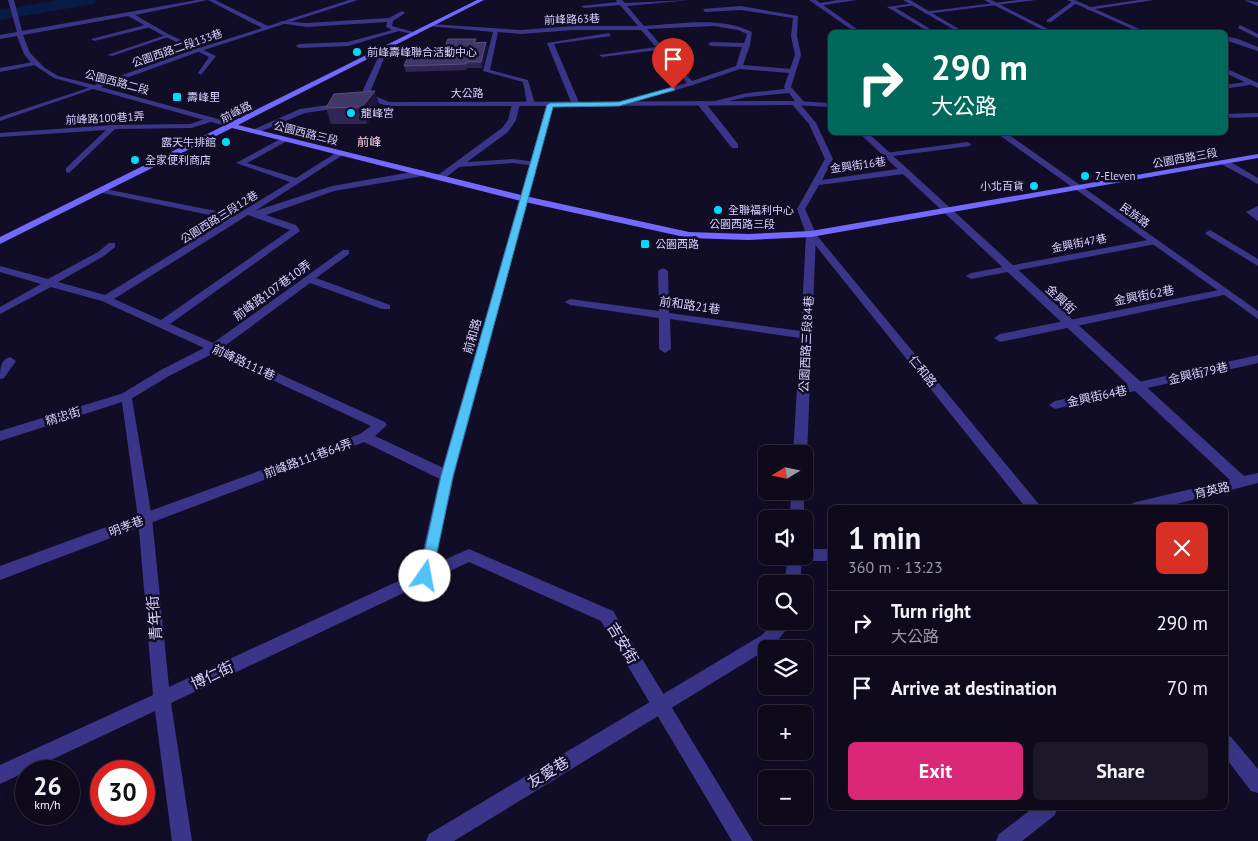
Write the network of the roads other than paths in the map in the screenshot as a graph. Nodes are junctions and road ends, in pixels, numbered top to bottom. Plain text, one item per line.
1 (186, 0) edge
2 (206, 0) edge
3 (211, 0) edge
4 (337, 0) edge
5 (356, 0) edge
6 (481, 0) edge
7 (687, 0) edge
8 (853, 0) edge
9 (906, 0) edge
10 (987, 0) edge
11 (1033, 0) edge
12 (1146, 0) edge
13 (1248, 0) edge
14 (11, 1) edge
15 (1073, 1) edge
16 (815, 2) edge
17 (345, 3) junction
18 (621, 3) edge
19 (701, 3) dead end
20 (913, 4) junction
21 (996, 4) junction
22 (1258, 4) edge
23 (584, 6) dead end
24 (1088, 8) junction
25 (705, 10) junction
26 (926, 12) junction
27 (128, 13) junction
28 (402, 13) dead end
29 (390, 20) junction
30 (1049, 21) dead end
31 (282, 23) junction
32 (714, 24) junction
33 (149, 26) junction
34 (431, 26) junction
35 (1240, 27) dead end
36 (267, 28) junction
37 (18, 30) junction
38 (397, 30) junction
39 (496, 30) junction
40 (642, 30) junction
41 (855, 30) edge
42 (929, 30) edge
43 (958, 30) edge
44 (1047, 30) edge
45 (1139, 30) edge
46 (0, 33) edge
47 (415, 34) junction
48 (168, 36) junction
49 (1258, 36) edge
50 (0, 38) edge
51 (1228, 38) edge
52 (94, 39) dead end
53 (710, 44) dead end
54 (1258, 44) edge
55 (747, 45) junction
56 (1248, 45) junction
57 (299, 46) dead end
58 (659, 48) junction
59 (385, 49) junction
60 (1258, 49) edge
61 (199, 50) junction
62 (602, 55) dead end
63 (110, 56) dead end
64 (33, 64) junction
65 (739, 67) junction
66 (0, 70) edge
67 (794, 71) junction
68 (1228, 71) edge
69 (200, 73) dead end
70 (690, 84) junction
71 (1255, 84) edge
72 (1228, 87) edge
73 (93, 88) junction
74 (790, 91) junction
75 (701, 103) junction
76 (711, 103) junction
77 (798, 103) junction
78 (354, 104) edge
79 (370, 104) edge
80 (388, 104) junction
81 (516, 104) junction
82 (531, 104) junction
83 (619, 104) junction
84 (550, 105) junction
85 (576, 105) junction
86 (828, 105) edge
87 (1258, 115) edge
88 (1228, 116) edge
89 (0, 119) edge
90 (211, 119) junction
91 (233, 126) junction
92 (113, 127) junction
93 (254, 131) junction
94 (0, 135) edge
95 (865, 135) edge
96 (1003, 135) edge
97 (284, 139) junction
98 (967, 144) dead end
99 (735, 146) dead end
100 (342, 153) junction
101 (886, 155) junction
102 (1258, 156) edge
103 (1224, 162) junction
104 (534, 164) junction
105 (458, 165) junction
106 (69, 170) dead end
107 (904, 171) junction
108 (423, 173) junction
109 (441, 178) junction
110 (297, 181) junction
111 (1258, 181) edge
112 (816, 183) junction
113 (1077, 188) junction
114 (103, 190) junction
115 (525, 199) junction
116 (1258, 209) edge
117 (947, 210) junction
118 (253, 214) junction
119 (239, 218) junction
120 (1258, 218) edge
121 (1210, 233) dead end
122 (811, 234) junction
123 (0, 241) edge
124 (1153, 242) junction
125 (112, 245) dead end
126 (346, 252) dead end
127 (1258, 263) edge
128 (0, 268) edge
129 (1010, 269) junction
130 (662, 271) dead end
131 (971, 276) dead end
132 (308, 279) junction
133 (51, 283) junction
134 (1224, 292) junction
135 (106, 299) junction
136 (570, 302) dead end
137 (386, 308) dead end
138 (0, 312) edge
139 (665, 315) junction
140 (1258, 316) edge
141 (1069, 323) junction
142 (162, 324) junction
143 (806, 335) junction
144 (1000, 338) dead end
145 (214, 348) junction
146 (665, 348) dead end
147 (1258, 360) edge
148 (10, 361) dead end
149 (0, 375) edge
150 (1138, 387) junction
151 (126, 396) junction
152 (1055, 405) dead end
153 (0, 436) edge
154 (365, 437) junction
155 (800, 445) edge
156 (447, 476) junction
157 (1258, 478) edge
158 (252, 479) joint
159 (1242, 483) junction
160 (1033, 505) edge
161 (1149, 505) edge
162 (145, 518) junction
163 (813, 555) edge
164 (828, 555) edge
165 (0, 573) edge
166 (425, 576) junction
167 (777, 630) edge
168 (162, 699) junction
169 (660, 704) junction
170 (1228, 747) edge
171 (0, 775) edge
172 (1258, 784) edge
173 (1045, 810) edge
174 (182, 841) edge
175 (436, 841) edge
176 (743, 841) edge
177 (1006, 841) edge

1 - 27 street
2 - 27 street
3 - 36 street
4 - 17 street
5 - 17 street, 公園西路二段133巷
6 - 34 street, 前峰路
7 - 18 street
8 - 16 street
9 - 20 street
10 - 21 street
11 - 21 street
12 - 24 street
13 - 22 street
14 - 37 street
15 - 24 street
15 - 30 street
16 - 41 street
17 - 31 street, 公園西路二段133巷
18 - 23 street
18 - 40 street
19 - 25 street
20 - 26 street
20 - 42 street
21 - 26 street
21 - 44 street
24 - 45 street
25 - 32 street
25 - 67 street
26 - 43 street
27 - 33 street
27 - 37 street
28 - 29 street
29 - 31 street
29 - 38 street
31 - 36 street, 公園西路二段133巷
32 - 40 street, 前峰路63巷
32 - 55 street
33 - 48 street
33 - 52 street
34 - 39 street, 前峰路63巷
34 - 47 street, 前峰路
35 - 49 street
36 - 61 street, 公園西路二段133巷
37 - 46 street
37 - 50 street
37 - 64 street
38 - 47 street
38 - 57 street
39 - 40 street, 前峰路63巷
39 - 82 street
40 - 58 street
40 - 85 street
47 - 59 street, 前峰路
48 - 61 street
48 - 63 street
51 - 56 street
53 - 55 street
54 - 56 street
55 - 65 street
56 - 60 street
58 - 62 street
58 - 70 street
59 - 80 street
59 - 91 street, 前峰路
61 - 69 street
61 - 73 street, 公園西路二段133巷
64 - 66 street
64 - 73 street, 公園西路二段
65 - 67 street
65 - 70 street, 大公路
67 - 74 street
68 - 71 street
70 - 83 street, 大公路
71 - 72 street
73 - 89 street, 公園西路二段133巷
73 - 90 street, 公園西路二段
74 - 76 street
74 - 77 street
75 - 76 street, 大公路
75 - 83 street, 大公路
75 - 99 street
76 - 77 street, 大公路
77 - 86 street, 大公路
77 - 112 street
78 - 93 street
79 - 80 street, 大公路
80 - 81 street, 大公路
81 - 82 street, 大公路
81 - 105 street
82 - 84 street, 大公路
83 - 85 street, 大公路
84 - 85 street, 大公路
84 - 104 street, 前和路
87 - 88 street
90 - 91 street, 公園西路二段
90 - 92 street, 前峰路100巷1弄
91 - 93 street, 公園西路三段
91 - 114 street, 前峰路
92 - 94 street, 前峰路100巷1弄
92 - 106 street
93 - 97 street, 公園西路三段
95 - 101 street, 金興街
96 - 113 street, 民族路
97 - 100 street, 公園西路三段
97 - 110 street
98 - 101 street
100 - 108 street, 公園西路三段
100 - 110 street, 公園西路三段12巷
101 - 107 street, 金興街
102 - 103 street, 公園西路三段
103 - 111 street
103 - 113 street, 公園西路三段
104 - 105 street
104 - 115 street, 前和路
105 - 109 street
107 - 112 street, 金興街16巷
107 - 117 street, 金興街
108 - 109 street, 公園西路三段
108 - 118 street, 公園西路三段12巷
109 - 115 street, 公園西路三段
110 - 118 street, 公園西路三段12巷
112 - 122 street
113 - 117 street, 公園西路三段
113 - 124 street, 民族路
114 - 119 street
114 - 123 street, 前峰路
115 - 122 street, 公園西路三段
115 - 156 street, 前和路
116 - 120 street
117 - 122 street, 公園西路三段
117 - 129 street, 金興街
118 - 119 street, 公園西路三段12巷
118 - 142 street
119 - 135 street, 公園西路三段12巷
121 - 127 street
122 - 143 street, 公園西路三段84巷
122 - 160 street, 仁和路
124 - 129 street, 金興街47巷
124 - 134 street, 民族路
125 - 133 street
126 - 132 street, 前峰路107巷10弄
128 - 133 street, 前峰路111巷
129 - 131 street, 金興街47巷
129 - 141 street, 金興街
130 - 139 street
132 - 137 street
132 - 145 street, 前峰路107巷10弄
133 - 135 street, 前峰路111巷
133 - 138 street
134 - 140 street, 民族路
134 - 141 street, 金興街62巷
135 - 142 street, 前峰路111巷
136 - 139 street, 前和路21巷
139 - 143 street, 前和路21巷
139 - 146 street
141 - 144 street, 金興街62巷
141 - 150 street, 金興街
142 - 145 street, 前峰路111巷
143 - 155 street, 公園西路三段84巷
145 - 151 street, 前峰路107巷10弄
145 - 154 street, 前峰路111巷
147 - 150 street, 金興街79巷
148 - 149 street
150 - 152 street, 金興街64巷
150 - 159 street, 金興街
151 - 153 street, 精忠街
151 - 162 street, 青年街
154 - 156 street
154 - 158 street, 前峰路111巷64弄
156 - 166 street, 前和路
157 - 159 street, 育英路
158 - 162 street, 明孝巷
159 - 161 street, 育英路
162 - 165 street, 明孝巷
162 - 168 street, 青年街
163 - 164 street
166 - 168 street, 博仁街
166 - 169 street, 吉安街
167 - 169 street
168 - 171 street, 博仁街
168 - 174 street, 青年街
169 - 175 street, 友愛巷
169 - 176 street, 吉安街
170 - 172 street
173 - 177 street

